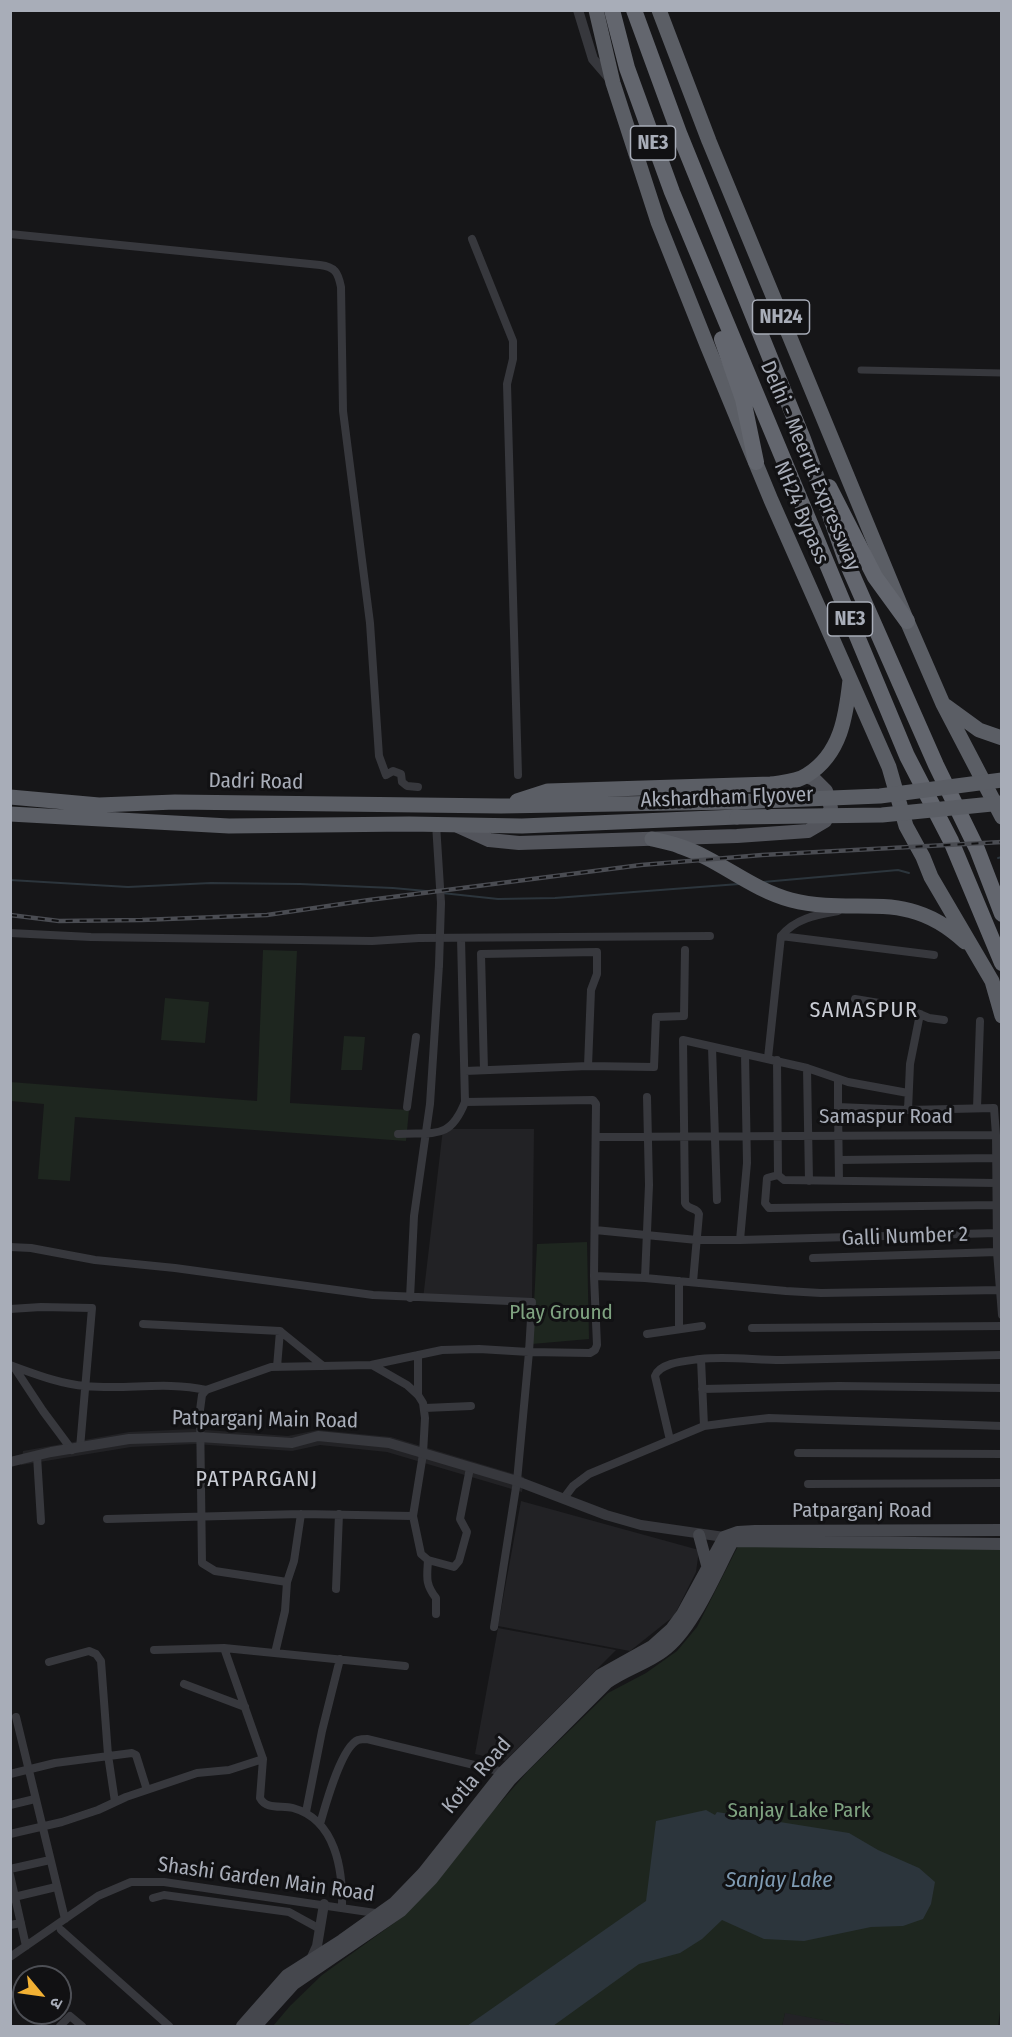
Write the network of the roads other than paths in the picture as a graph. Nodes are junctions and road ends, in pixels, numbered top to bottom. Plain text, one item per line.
1 (578, 10) edge
2 (596, 10) edge
3 (612, 10) edge
4 (634, 10) edge
5 (659, 10) edge
6 (613, 83) junction
7 (10, 234) edge
8 (472, 238) dead end
9 (705, 271) junction
10 (861, 370) dead end
11 (1002, 372) edge
12 (803, 439) junction
13 (756, 462) junction
14 (907, 621) junction
15 (850, 680) junction
16 (943, 704) junction
17 (979, 730) junction
18 (1002, 738) edge
19 (1002, 745) edge
20 (518, 775) dead end
21 (806, 776) junction
22 (1002, 780) edge
23 (418, 787) dead end
24 (10, 797) edge
25 (1002, 803) edge
26 (501, 806) junction
27 (10, 814) edge
28 (1002, 817) edge
29 (436, 824) junction
30 (453, 824) junction
31 (652, 839) junction
32 (874, 905) junction
33 (1002, 914) edge
34 (10, 933) edge
35 (710, 936) dead end
36 (781, 936) junction
37 (461, 938) junction
38 (480, 938) junction
39 (685, 950) dead end
40 (481, 954) junction
41 (934, 955) dead end
42 (979, 958) junction
43 (1002, 963) edge
44 (855, 999) dead end
45 (920, 1014) junction
46 (1002, 1016) edge
47 (944, 1020) dead end
48 (980, 1021) dead end
49 (416, 1038) dead end
50 (712, 1047) junction
51 (745, 1054) junction
52 (773, 1059) junction
53 (588, 1066) junction
54 (807, 1068) junction
55 (484, 1070) junction
56 (465, 1071) junction
57 (838, 1078) junction
58 (908, 1093) junction
59 (647, 1097) dead end
60 (465, 1102) junction
61 (407, 1107) dead end
62 (838, 1107) junction
63 (977, 1108) junction
64 (908, 1110) junction
65 (426, 1133) junction
66 (398, 1134) dead end
67 (996, 1135) junction
68 (648, 1136) junction
69 (716, 1136) junction
70 (778, 1136) junction
71 (809, 1136) junction
72 (839, 1136) junction
73 (596, 1137) junction
74 (685, 1137) junction
75 (746, 1137) junction
76 (996, 1158) junction
77 (839, 1160) junction
78 (778, 1175) junction
79 (809, 1181) junction
80 (839, 1181) junction
81 (996, 1183) junction
82 (717, 1200) dead end
83 (997, 1205) junction
84 (595, 1230) junction
85 (997, 1233) junction
86 (647, 1235) junction
87 (697, 1240) junction
88 (740, 1240) junction
89 (10, 1247) edge
90 (997, 1252) junction
91 (813, 1258) dead end
92 (594, 1276) junction
93 (645, 1278) junction
94 (679, 1281) junction
95 (693, 1282) junction
96 (1000, 1290) edge
97 (410, 1298) junction
98 (10, 1309) edge
99 (1002, 1316) edge
100 (143, 1324) dead end
101 (702, 1326) dead end
102 (1002, 1326) edge
103 (752, 1328) dead end
104 (679, 1329) junction
105 (280, 1331) junction
106 (647, 1334) dead end
107 (529, 1352) junction
108 (418, 1354) junction
109 (1002, 1355) edge
110 (701, 1359) junction
111 (322, 1365) junction
112 (371, 1365) junction
113 (12, 1366) edge
114 (277, 1367) junction
115 (86, 1386) junction
116 (1002, 1388) edge
117 (702, 1389) junction
118 (206, 1390) junction
119 (418, 1395) junction
120 (471, 1406) dead end
121 (425, 1408) junction
122 (704, 1426) junction
123 (1002, 1426) edge
124 (199, 1437) junction
125 (670, 1440) junction
126 (76, 1449) junction
127 (798, 1453) dead end
128 (423, 1454) junction
129 (1002, 1454) edge
130 (37, 1456) junction
131 (10, 1462) edge
132 (470, 1468) junction
133 (517, 1481) junction
134 (1002, 1483) edge
135 (808, 1484) dead end
136 (564, 1498) junction
137 (301, 1514) junction
138 (339, 1515) junction
139 (201, 1516) junction
140 (413, 1516) junction
141 (107, 1519) dead end
142 (41, 1521) dead end
143 (1002, 1530) edge
144 (699, 1534) junction
145 (729, 1539) junction
146 (1002, 1544) edge
147 (428, 1560) junction
148 (707, 1565) junction
149 (287, 1582) junction
150 (336, 1589) dead end
151 (436, 1614) dead end
152 (494, 1627) dead end
153 (224, 1648) junction
154 (154, 1650) dead end
155 (275, 1653) junction
156 (340, 1659) junction
157 (49, 1662) dead end
158 (405, 1666) dead end
159 (184, 1684) dead end
160 (245, 1707) junction
161 (15, 1717) dead end
162 (108, 1755) junction
163 (263, 1759) junction
164 (28, 1768) junction
165 (503, 1772) junction
166 (10, 1774) edge
167 (147, 1790) junction
168 (35, 1799) junction
169 (115, 1802) junction
170 (10, 1805) edge
171 (306, 1812) junction
172 (320, 1824) junction
173 (42, 1827) junction
174 (10, 1834) edge
175 (50, 1860) junction
176 (10, 1869) edge
177 (10, 1875) edge
178 (56, 1887) junction
179 (13, 1898) edge
180 (153, 1898) dead end
181 (324, 1904) junction
182 (342, 1908) junction
183 (379, 1914) junction
184 (394, 1916) junction
185 (65, 1919) junction
186 (21, 1923) junction
187 (10, 1925) edge
188 (320, 1929) junction
189 (62, 1930) dead end
190 (27, 1946) junction
191 (10, 1957) edge
192 (311, 1959) junction
193 (60, 2026) edge
194 (82, 2026) edge
195 (169, 2026) edge
196 (242, 2026) edge
197 (256, 2026) edge

1 - 6 street
2 - 6 highway, NH24 Bypass
3 - 9 highway, Delhi - Meerut Expressway / NE3
4 - 12 highway, Delhi - Meerut Expressway / NE3
5 - 14 highway, NH24
6 - 13 highway, NH24 Bypass
7 - 23 street
8 - 20 street
9 - 13 highway
9 - 43 highway, Delhi - Meerut Expressway / NE3
10 - 11 street
12 - 14 highway
12 - 33 highway, Delhi - Meerut Expressway / NE3
13 - 15 highway, NH24 Bypass
14 - 16 highway, NH24
15 - 21 highway
15 - 42 highway, NH24 Bypass
16 - 17 highway
16 - 28 highway, NH24
17 - 18 highway
17 - 19 highway
21 - 26 highway
21 - 31 main road
22 - 26 highway, Akshardham Flyover, bridge
24 - 26 highway, Dadri Road
25 - 30 highway, Akshardham Flyover, bridge
27 - 29 highway, Dadri Road
29 - 30 highway, Dadri Road
29 - 65 street, bridge
30 - 31 main road
31 - 32 highway
32 - 36 street
32 - 42 highway
34 - 37 street
35 - 38 street
36 - 41 street
36 - 52 street
37 - 38 street
37 - 56 street
38 - 40 street
39 - 53 street
40 - 53 street
40 - 55 street
42 - 46 highway, NH24 Bypass
44 - 45 street
45 - 47 street
45 - 58 street
48 - 63 street
49 - 61 street
50 - 51 street
50 - 69 street
50 - 74 street
51 - 52 street
51 - 75 street
52 - 54 street
52 - 70 street
53 - 55 street
54 - 57 street
54 - 71 street
55 - 56 street
56 - 60 street
57 - 58 street
57 - 62 street
58 - 64 street
59 - 68 street
60 - 65 street
60 - 73 street
62 - 64 street
62 - 72 street
63 - 64 street
63 - 67 street
65 - 66 street
65 - 97 street
67 - 72 street, Samaspur Road
67 - 76 street
68 - 73 street, Samaspur Road
68 - 74 street, Samaspur Road
68 - 86 street
69 - 74 street, Samaspur Road
69 - 75 street, Samaspur Road
69 - 82 street
70 - 71 street, Samaspur Road
70 - 75 street, Samaspur Road
70 - 78 street
71 - 72 street, Samaspur Road
71 - 79 street
72 - 77 street
73 - 84 street
74 - 87 street
75 - 88 street
76 - 77 street
76 - 81 street
77 - 80 street
78 - 79 street
78 - 83 street
79 - 80 street
80 - 81 street
81 - 83 street
83 - 85 street
84 - 86 street
84 - 92 street
85 - 88 street
85 - 90 street
86 - 87 street
86 - 93 street
87 - 88 street
87 - 95 street
89 - 97 street
90 - 91 street, Galli Number 2
90 - 96 street
92 - 93 street
92 - 107 street
93 - 94 street
94 - 95 street
94 - 104 street
95 - 96 street
96 - 99 street
97 - 107 street
98 - 115 street
100 - 105 street
101 - 104 street
102 - 103 street
104 - 106 street
105 - 111 street
105 - 114 street
107 - 108 street
107 - 133 street
108 - 112 street
108 - 119 street
109 - 110 street
110 - 117 street
110 - 125 street
111 - 112 street
111 - 114 street
112 - 119 street
113 - 115 street
113 - 126 street
114 - 118 street
115 - 118 street
115 - 126 street
116 - 117 street
117 - 122 street
118 - 124 street
119 - 121 street
120 - 121 street
121 - 128 street
122 - 123 street
122 - 125 street
124 - 126 street, Patparganj Main Road
124 - 128 street, Patparganj Main Road
124 - 139 street
125 - 136 street
126 - 130 street, Patparganj Main Road
127 - 129 street
128 - 132 street, Patparganj Main Road
128 - 140 street
130 - 131 street, Patparganj Main Road
130 - 142 street
132 - 133 street, Patparganj Main Road
132 - 147 street
133 - 136 street, Patparganj Main Road
133 - 152 street
134 - 135 street
136 - 144 street, Patparganj Main Road
137 - 138 street
137 - 139 street
137 - 149 street
138 - 140 street
138 - 150 street
139 - 141 street
139 - 149 street
140 - 147 street
143 - 145 main road, Patparganj Road
144 - 145 street, Patparganj Main Road
144 - 148 main road
145 - 146 main road, Patparganj Road
145 - 148 main road, Kotla Road
145 - 184 main road, Kotla Road
147 - 151 street
148 - 165 main road, Kotla Road
149 - 155 street
153 - 154 street
153 - 155 street
153 - 160 street
155 - 156 street
156 - 158 street
156 - 171 street
157 - 162 street
159 - 160 street
160 - 163 street
161 - 164 street
162 - 164 street
162 - 167 street
162 - 169 street
163 - 167 street
163 - 171 street
164 - 166 street
164 - 168 street
165 - 172 street
165 - 183 main road, Kotla Road
167 - 169 street
168 - 170 street
168 - 173 street
169 - 173 street
171 - 172 street
172 - 182 street
173 - 174 street
173 - 175 street
175 - 176 street
175 - 178 street
177 - 179 street
178 - 179 street
178 - 185 street
179 - 186 street
180 - 188 street
181 - 182 street, Shashi Garden Main Road
181 - 185 street, Shashi Garden Main Road
181 - 188 street
182 - 183 street, Shashi Garden Main Road
183 - 184 street, Shashi Garden Main Road
183 - 192 main road, Kotla Road
184 - 197 main road, Kotla Road
185 - 190 street, Shashi Garden Main Road
186 - 187 street
186 - 190 street
188 - 192 street
189 - 195 street
190 - 191 street, Shashi Garden Main Road
192 - 196 main road, Kotla Road
193 - 194 street

